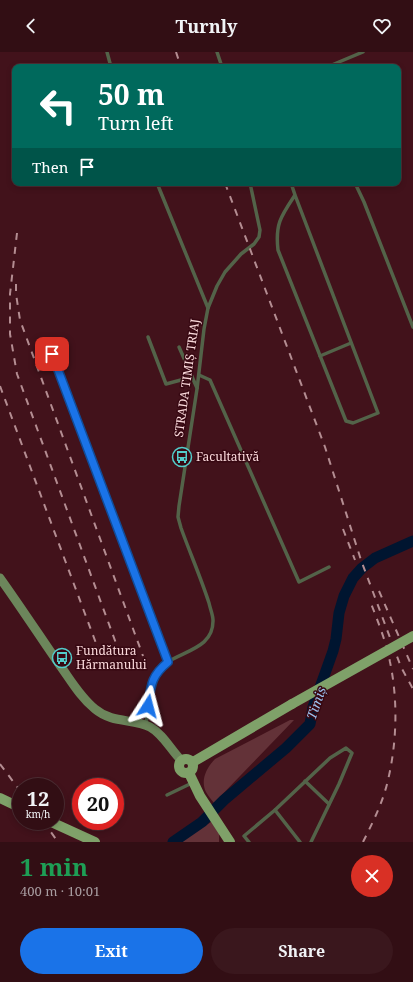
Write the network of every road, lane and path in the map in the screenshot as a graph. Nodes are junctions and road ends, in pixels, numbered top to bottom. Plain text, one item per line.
1 (107, 52) edge
2 (217, 52) edge
3 (363, 52) edge
4 (110, 64) edge
5 (221, 64) edge
6 (334, 64) edge
7 (158, 186) edge
8 (251, 186) edge
9 (292, 186) edge
10 (356, 186) edge
11 (294, 195) junction
12 (208, 308) junction
13 (413, 327) edge
14 (148, 337) dead end
15 (46, 339) dead end
16 (351, 343) junction
17 (179, 347) dead end
18 (320, 356) junction
19 (199, 375) junction
20 (192, 377) junction
21 (197, 389) junction
22 (328, 567) dead end
23 (0, 578) edge
24 (413, 636) edge
25 (168, 662) junction
26 (146, 725) junction
27 (181, 760) junction
28 (193, 762) junction
29 (188, 773) junction
30 (306, 781) junction
31 (193, 783) junction
32 (167, 795) dead end
33 (0, 798) edge
34 (12, 804) edge
35 (329, 804) junction
36 (275, 810) junction
37 (64, 828) edge
38 (224, 831) junction
39 (95, 842) edge
40 (225, 842) edge
41 (230, 842) edge
42 (249, 842) edge
43 (300, 842) edge
44 (311, 842) edge

1 - 4 lane
2 - 5 lane
3 - 6 lane
7 - 12 lane, STRADA TIMIȘ TRIAJ
8 - 12 lane, STRADA TIMIȘ TRIAJ
9 - 11 lane
10 - 13 lane
11 - 16 lane
11 - 18 lane
12 - 19 lane, STRADA TIMIȘ TRIAJ
14 - 20 lane
15 - 25 lane
16 - 18 lane
16 - 18 lane
17 - 20 lane
19 - 21 lane, STRADA TIMIȘ TRIAJ
19 - 22 lane
20 - 21 lane
21 - 25 lane, STRADA TIMIȘ TRIAJ
23 - 26 main road
24 - 28 main road, bridge
25 - 26 lane, STRADA TIMIȘ TRIAJ
26 - 27 main road
27 - 28 main road
27 - 29 main road
28 - 29 main road
29 - 31 main road
30 - 35 lane
30 - 35 lane
30 - 36 lane
31 - 32 lane
31 - 38 main road
33 - 34 main road
35 - 44 lane
36 - 42 lane
36 - 43 lane
37 - 39 main road
38 - 40 main road
38 - 41 main road

